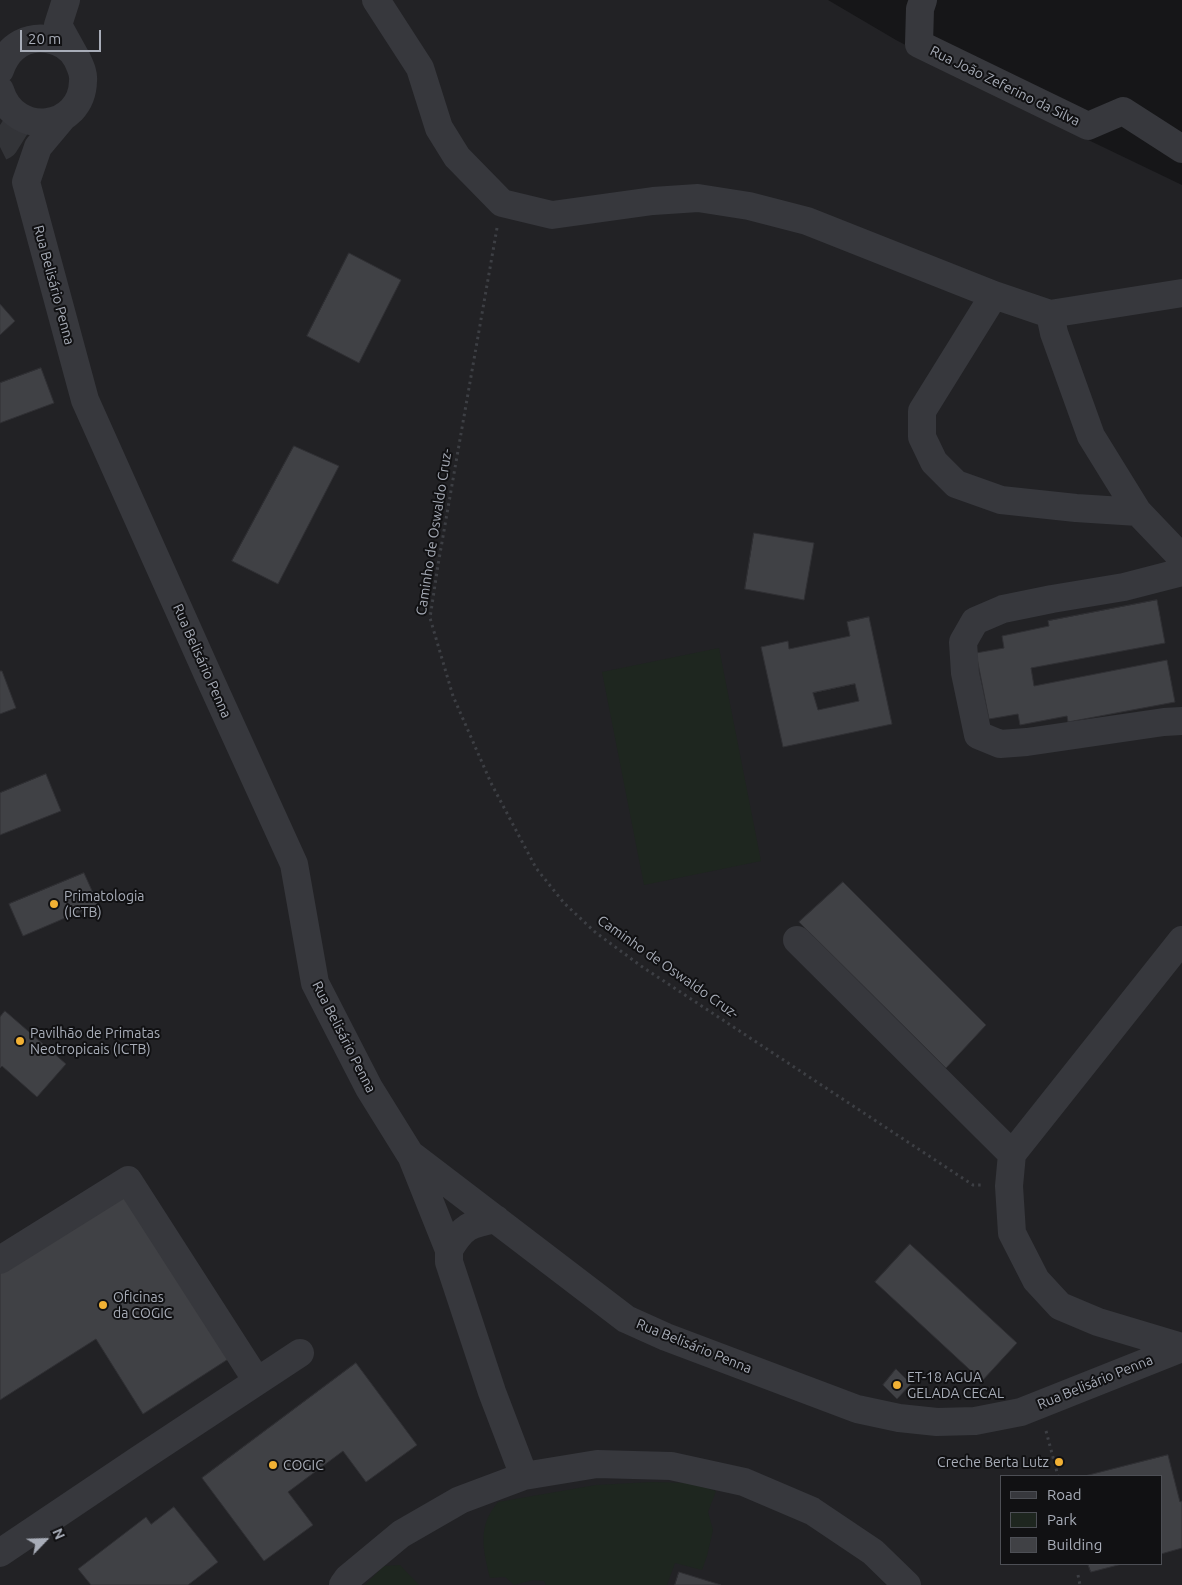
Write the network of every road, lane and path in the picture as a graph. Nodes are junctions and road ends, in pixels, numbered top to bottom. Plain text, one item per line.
1 (57, 0) edge
2 (66, 0) edge
3 (376, 0) edge
4 (923, 0) edge
5 (42, 38) junction
6 (74, 54) junction
7 (2, 61) edge
8 (0, 90) edge
9 (64, 116) junction
10 (1182, 148) edge
11 (502, 203) junction
12 (1182, 293) edge
13 (994, 295) junction
14 (1050, 314) junction
15 (1138, 512) junction
16 (1182, 558) edge
17 (1182, 572) edge
18 (1182, 721) edge
19 (797, 940) dead end
20 (1182, 940) edge
21 (410, 1154) junction
22 (1012, 1154) junction
23 (1009, 1186) junction
24 (496, 1219) junction
25 (449, 1250) junction
26 (0, 1260) edge
27 (1182, 1347) edge
28 (300, 1353) dead end
29 (257, 1381) junction
30 (1046, 1428) dead end
31 (1058, 1475) edge
32 (524, 1476) junction
33 (0, 1553) edge
34 (1078, 1574) dead end
35 (342, 1585) edge
36 (907, 1585) edge
37 (1080, 1585) edge

1 - 5 street
2 - 6 street, Rua Belisário Penna
3 - 11 street
4 - 10 street, Rua João Zeferino da Silva
5 - 6 street
5 - 7 street
6 - 9 street, Rua Belisário Penna
8 - 9 street
9 - 21 street, Rua Belisário Penna
11 - 13 street
11 - 23 path, Caminho de Oswaldo Cruz-
12 - 14 street
13 - 14 street
13 - 15 street
14 - 15 street
15 - 16 street
17 - 18 street
19 - 22 street
20 - 22 street
21 - 24 street, Rua Belisário Penna
21 - 25 street
22 - 23 street
23 - 27 street
24 - 25 street
24 - 27 street, Rua Belisário Penna
25 - 32 street
26 - 29 street
28 - 29 street
29 - 33 street
30 - 31 path
32 - 35 street
32 - 36 street
34 - 37 path

